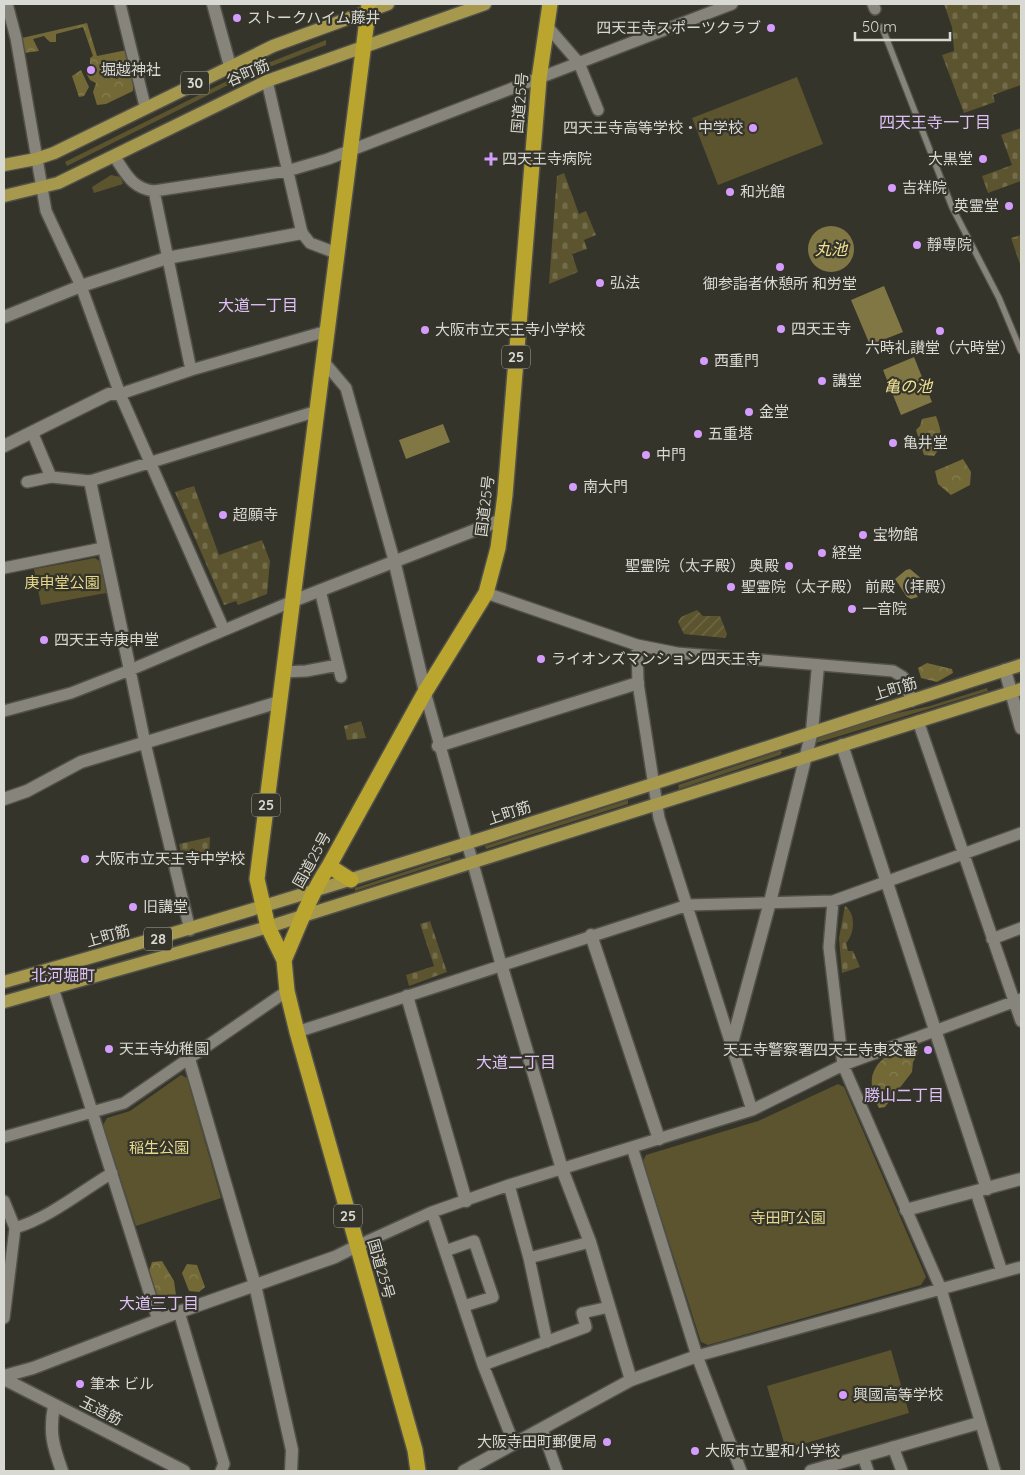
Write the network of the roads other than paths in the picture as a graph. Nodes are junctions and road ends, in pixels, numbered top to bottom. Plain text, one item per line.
1 (7, 4) edge
2 (120, 4) edge
3 (213, 4) edge
4 (388, 4) edge
5 (485, 4) edge
6 (550, 4) edge
7 (732, 4) edge
8 (369, 7) edge
9 (547, 26) junction
10 (882, 27) dead end
11 (362, 47) junction
12 (579, 63) junction
13 (230, 66) junction
14 (539, 80) junction
15 (267, 81) junction
16 (145, 106) junction
17 (598, 110) dead end
18 (350, 150) junction
19 (114, 156) junction
20 (36, 159) junction
21 (4, 165) edge
22 (288, 171) junction
23 (41, 188) junction
24 (154, 191) junction
25 (4, 196) edge
26 (302, 233) junction
27 (336, 253) junction
28 (167, 258) junction
29 (81, 286) junction
30 (4, 317) edge
31 (327, 331) junction
32 (1021, 351) edge
33 (324, 362) junction
34 (191, 370) junction
35 (120, 394) junction
36 (317, 411) junction
37 (32, 432) junction
38 (4, 446) edge
39 (150, 462) junction
40 (51, 477) junction
41 (90, 481) junction
42 (27, 482) dead end
43 (501, 520) junction
44 (103, 548) junction
45 (394, 560) junction
46 (4, 568) edge
47 (320, 590) junction
48 (486, 593) junction
49 (293, 601) junction
50 (224, 630) junction
51 (637, 645) junction
52 (338, 665) junction
53 (1021, 665) edge
54 (818, 666) junction
55 (130, 670) junction
56 (1005, 670) junction
57 (283, 672) junction
58 (341, 677) dead end
59 (638, 684) junction
60 (1016, 690) edge
61 (425, 692) junction
62 (912, 701) junction
63 (279, 702) junction
64 (4, 711) edge
65 (918, 721) junction
66 (1021, 728) edge
67 (812, 731) junction
68 (145, 743) junction
69 (842, 745) junction
70 (438, 746) junction
71 (805, 757) junction
72 (653, 784) junction
73 (4, 799) edge
74 (656, 804) junction
75 (1021, 833) edge
76 (466, 844) junction
77 (963, 854) junction
78 (471, 862) junction
79 (329, 866) junction
80 (351, 880) junction
81 (888, 880) junction
82 (312, 893) junction
83 (833, 901) junction
84 (770, 902) junction
85 (688, 905) junction
86 (264, 907) junction
87 (305, 916) junction
88 (268, 927) junction
89 (190, 930) junction
90 (1020, 932) edge
91 (590, 935) junction
92 (992, 939) junction
93 (284, 960) junction
94 (501, 964) junction
95 (4, 982) edge
96 (54, 988) junction
97 (288, 991) junction
98 (406, 996) junction
99 (1018, 1001) edge
100 (4, 1002) edge
101 (1021, 1022) edge
102 (935, 1031) junction
103 (297, 1032) junction
104 (732, 1044) junction
105 (189, 1059) junction
106 (843, 1065) junction
107 (752, 1110) junction
108 (92, 1112) junction
109 (4, 1137) edge
110 (659, 1139) junction
111 (632, 1147) junction
112 (562, 1169) junction
113 (112, 1174) junction
114 (1021, 1179) edge
115 (509, 1185) junction
116 (982, 1190) junction
117 (4, 1201) edge
118 (466, 1201) junction
119 (906, 1210) junction
120 (432, 1212) junction
121 (15, 1228) junction
122 (590, 1242) junction
123 (356, 1246) junction
124 (445, 1251) junction
125 (529, 1258) junction
126 (1021, 1267) edge
127 (1002, 1272) junction
128 (255, 1285) junction
129 (941, 1289) junction
130 (464, 1306) junction
131 (609, 1307) junction
132 (179, 1312) junction
133 (4, 1318) edge
134 (158, 1320) junction
135 (547, 1342) junction
136 (697, 1356) junction
137 (483, 1365) junction
138 (4, 1378) edge
139 (631, 1380) junction
140 (54, 1406) junction
141 (979, 1422) junction
142 (542, 1430) junction
143 (514, 1444) junction
144 (893, 1447) junction
145 (863, 1456) junction
146 (62, 1471) edge
147 (184, 1471) edge
148 (221, 1471) edge
149 (291, 1471) edge
150 (418, 1471) edge
151 (464, 1471) edge
152 (557, 1471) edge
153 (741, 1471) edge
154 (811, 1471) edge
155 (868, 1471) edge
156 (902, 1471) edge
157 (994, 1471) edge

1 - 20 street
2 - 16 street
3 - 13 street
4 - 8 main road, 谷町筋 / 30
5 - 11 main road, 谷町筋 / 30
6 - 9 highway, 国道25号 / 25
7 - 12 street
8 - 11 highway, 国道25号 / 25
8 - 13 main road, 谷町筋 / 30
9 - 12 street
9 - 14 highway, 国道25号 / 25
10 - 32 lane
11 - 15 main road, 谷町筋 / 30
11 - 18 highway, 国道25号 / 25
12 - 14 street
12 - 17 street
13 - 16 main road, 谷町筋 / 30
14 - 18 street
14 - 43 highway, 国道25号 / 25
15 - 19 main road, 谷町筋 / 30
15 - 22 street
16 - 20 main road, 谷町筋 / 30
18 - 22 street
18 - 27 highway, 国道25号 / 25
19 - 23 main road, 谷町筋 / 30
19 - 24 street
20 - 21 main road, 谷町筋 / 30
20 - 23 street
22 - 24 street
22 - 26 street
23 - 25 main road, 谷町筋 / 30
23 - 29 street
24 - 28 street
26 - 27 street
26 - 28 street
27 - 31 highway, 国道25号 / 25
28 - 29 street
28 - 34 street
29 - 30 street
29 - 35 street
31 - 33 highway, 国道25号 / 25
31 - 34 street
33 - 36 highway, 国道25号 / 25
33 - 45 street
34 - 35 street
35 - 37 street
35 - 39 street
36 - 39 street
36 - 49 highway, 国道25号 / 25
37 - 38 street
37 - 40 street
39 - 41 street
39 - 50 street
40 - 41 street
40 - 42 street
41 - 44 street
43 - 45 street
43 - 48 highway, 国道25号 / 25
44 - 46 street
44 - 55 street
45 - 47 street
45 - 61 street
47 - 49 street
47 - 52 street
48 - 51 street
48 - 61 highway, 国道25号 / 25
49 - 50 street
49 - 57 highway, 国道25号 / 25
50 - 55 street
51 - 54 street
51 - 59 street
52 - 57 street
52 - 58 street
53 - 56 main road, 上町筋
54 - 62 street
54 - 67 street
55 - 64 street
55 - 68 street
56 - 60 street
56 - 62 main road, 上町筋
57 - 63 highway, 国道25号 / 25
59 - 70 street
59 - 72 street
60 - 65 main road
60 - 66 street
61 - 70 street
61 - 79 highway, 国道25号 / 25
62 - 67 main road, 上町筋
63 - 68 street
63 - 86 highway, 国道25号 / 25
65 - 69 main road
65 - 77 street
67 - 71 street
67 - 72 main road, 上町筋
68 - 73 street
68 - 89 street
69 - 71 main road
69 - 81 street
70 - 76 street
71 - 74 main road
71 - 84 street
72 - 74 street
72 - 76 main road, 上町筋
74 - 78 main road
74 - 85 street
75 - 77 street
76 - 78 street
76 - 80 main road, 上町筋
77 - 81 street
77 - 92 street
78 - 87 main road
78 - 94 street
79 - 80 highway
79 - 82 highway, 国道25号 / 25
80 - 82 main road, 上町筋
81 - 83 street
81 - 102 street
82 - 86 main road, 上町筋 / 28
82 - 87 highway, 国道25号 / 25
83 - 84 street
83 - 106 street
84 - 85 street
84 - 104 street
85 - 91 street
85 - 104 street
86 - 88 highway, 国道25号 / 25
86 - 89 main road, 上町筋 / 28
87 - 88 main road, 28
87 - 93 highway, 国道25号 / 25
88 - 93 highway, 国道25号 / 25
88 - 96 main road, 28
89 - 95 main road, 上町筋 / 28
90 - 92 street
91 - 94 street
91 - 110 street
92 - 99 street
93 - 97 highway, 国道25号 / 25
94 - 98 street
94 - 112 street
96 - 100 main road, 28
96 - 108 street
97 - 103 highway, 国道25号 / 25
97 - 105 street
98 - 103 street
98 - 118 street
99 - 101 street
99 - 102 street
102 - 106 street
102 - 116 street
103 - 123 highway, 国道25号 / 25
104 - 107 street
105 - 108 street
105 - 128 street
106 - 107 street
106 - 119 street
107 - 110 street
108 - 109 street
108 - 113 street
110 - 111 street
111 - 112 street
111 - 136 street
112 - 115 street
112 - 122 street
113 - 121 street
113 - 134 street
114 - 116 street
115 - 118 street
115 - 125 street
116 - 119 street
116 - 127 street
117 - 121 street
118 - 120 street
119 - 129 street
120 - 123 street
120 - 124 street
121 - 133 street
122 - 125 street
122 - 131 street
123 - 128 street
123 - 150 highway, 国道25号 / 25
124 - 130 street
124 - 130 street
125 - 135 street
126 - 127 street
127 - 129 street
128 - 132 street
128 - 149 street
129 - 136 street
129 - 141 street
130 - 137 street
131 - 135 street
131 - 139 street
132 - 134 street
132 - 148 street
134 - 138 street
135 - 137 street
136 - 139 street
136 - 153 street
137 - 143 street
138 - 140 street, 玉造筋
139 - 142 street
140 - 146 street
140 - 147 street, 玉造筋
141 - 144 street
141 - 157 street
142 - 143 street
142 - 152 street
143 - 151 street
144 - 145 street
144 - 156 street
145 - 154 street
145 - 155 street

